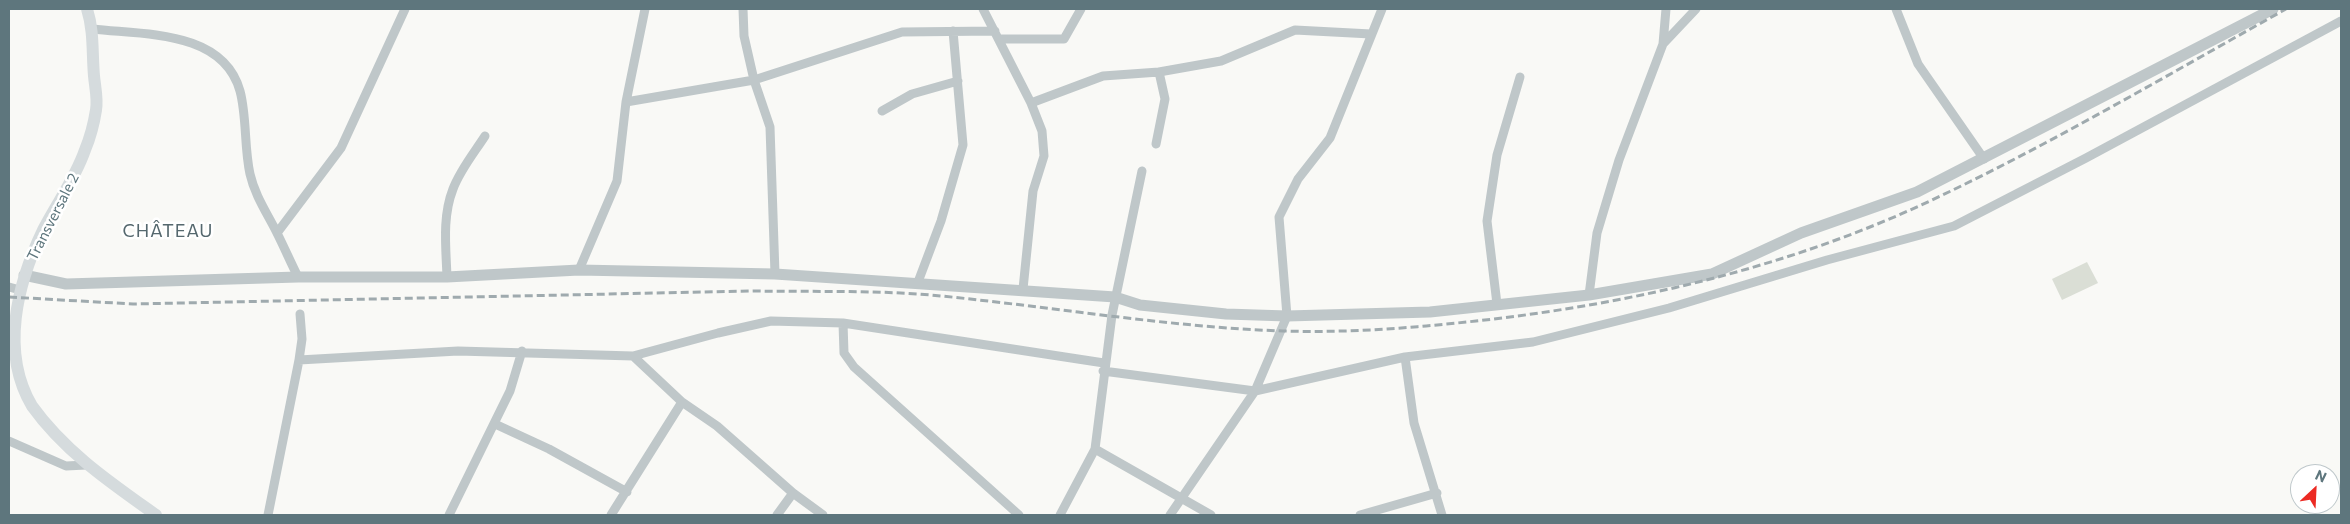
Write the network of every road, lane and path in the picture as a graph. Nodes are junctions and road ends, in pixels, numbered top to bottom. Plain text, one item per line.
1 (87, 9) edge
2 (405, 9) edge
3 (645, 9) edge
4 (744, 9) edge
5 (984, 9) edge
6 (1081, 9) edge
7 (1382, 9) edge
8 (1666, 9) edge
9 (1696, 9) edge
10 (1896, 9) edge
11 (2269, 10) edge
12 (2341, 21) edge
13 (93, 29) junction
14 (953, 31) junction
15 (1371, 34) junction
16 (997, 35) junction
17 (1663, 44) junction
18 (1159, 72) junction
19 (1520, 77) dead end
20 (754, 80) junction
21 (958, 81) junction
22 (626, 102) junction
23 (1031, 103) junction
24 (882, 111) dead end
25 (485, 136) dead end
26 (1156, 144) dead end
27 (1984, 159) junction
28 (1142, 171) dead end
29 (277, 232) junction
30 (579, 270) junction
31 (775, 274) junction
32 (24, 275) junction
33 (447, 277) junction
34 (298, 278) junction
35 (918, 282) junction
36 (14, 289) edge
37 (1023, 290) junction
38 (1589, 295) junction
39 (1115, 297) junction
40 (1498, 304) junction
41 (300, 314) dead end
42 (1287, 316) junction
43 (10, 319) edge
44 (843, 323) junction
45 (522, 351) junction
46 (633, 356) junction
47 (1405, 357) junction
48 (299, 360) junction
49 (1104, 367) junction
50 (1255, 390) junction
51 (682, 402) junction
52 (495, 424) junction
53 (9, 441) edge
54 (1095, 449) junction
55 (86, 465) junction
56 (627, 492) junction
57 (793, 493) junction
58 (1437, 493) junction
59 (1180, 498) junction
60 (156, 515) edge
61 (268, 515) edge
62 (449, 515) edge
63 (611, 515) edge
64 (777, 515) edge
65 (823, 515) edge
66 (1019, 515) edge
67 (1060, 515) edge
68 (1170, 515) edge
69 (1211, 515) edge
70 (1360, 515) edge
71 (1442, 515) edge

1 - 13 main road, Transversale 2
2 - 29 street
3 - 22 street
4 - 20 street
5 - 16 street
6 - 16 street
7 - 15 street
8 - 17 street
9 - 17 street
10 - 27 street
11 - 27 street
12 - 47 street
13 - 29 street
13 - 32 main road, Transversale 2
14 - 16 street
14 - 20 street
14 - 21 street
15 - 18 street
15 - 42 street
16 - 23 street
17 - 38 street
18 - 23 street
18 - 26 street
19 - 40 street
20 - 22 street
20 - 31 street
21 - 24 street
21 - 35 street
22 - 30 street
23 - 37 street
25 - 33 street
27 - 38 street
28 - 39 street
29 - 34 street
30 - 31 street
30 - 33 street
31 - 35 street
32 - 34 street
32 - 36 main road, Transversale 2
33 - 34 street
35 - 37 street
36 - 43 main road, Transversale 2
37 - 39 street
38 - 40 street
39 - 42 street
39 - 49 street
40 - 42 street
41 - 48 street
42 - 50 street
43 - 55 main road, Transversale 2
44 - 46 street
44 - 49 street
44 - 66 street
45 - 46 street
45 - 48 street
45 - 52 street
46 - 51 street
47 - 50 street
47 - 58 street
48 - 61 street
49 - 50 street
49 - 54 street
50 - 59 street
51 - 56 street
51 - 57 street
52 - 56 street
52 - 62 street
53 - 55 street
54 - 59 street
54 - 67 street
55 - 60 main road, Transversale 2
56 - 63 street
57 - 64 street
57 - 65 street
58 - 70 street
58 - 71 street
59 - 68 street
59 - 69 street

